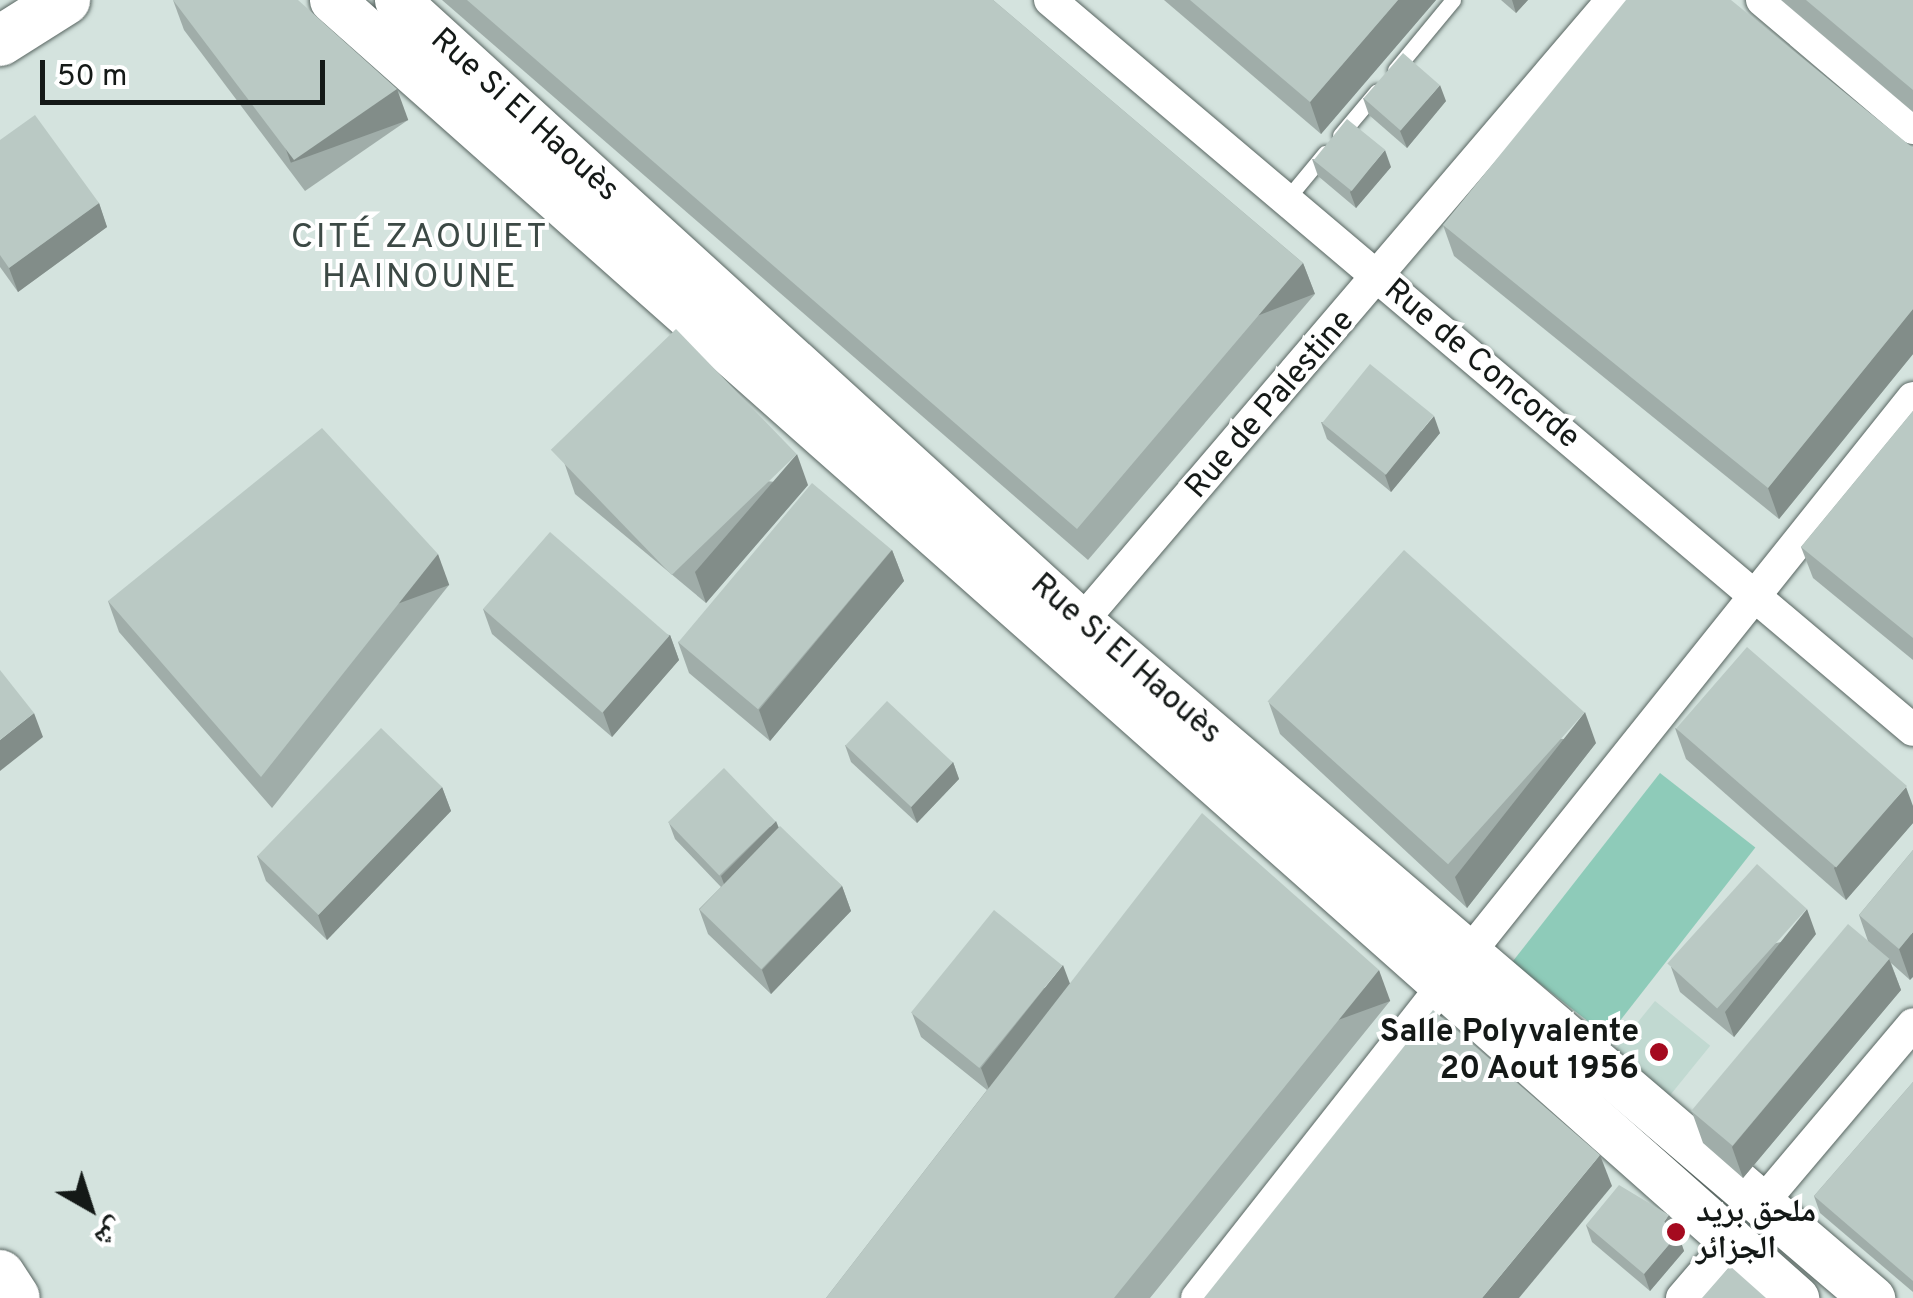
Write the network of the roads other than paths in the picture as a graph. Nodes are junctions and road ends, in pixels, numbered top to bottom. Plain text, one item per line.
1 (65, 0) edge
2 (332, 0) edge
3 (397, 0) edge
4 (1050, 0) edge
5 (1453, 0) edge
6 (1612, 0) edge
7 (1762, 0) edge
8 (0, 41) edge
9 (1913, 128) edge
10 (1286, 200) junction
11 (1380, 280) junction
12 (1913, 398) edge
13 (1761, 599) junction
14 (1068, 636) junction
15 (1913, 730) edge
16 (1453, 974) junction
17 (1913, 1024) edge
18 (1762, 1203) junction
19 (1730, 1242) junction
20 (0, 1275) edge
21 (15, 1298) edge
22 (1197, 1298) edge
23 (1682, 1298) edge
24 (1796, 1298) edge
25 (1872, 1298) edge

1 - 8 main road
2 - 14 street, Rue Si El Haouès
3 - 14 street, Rue Si El Haouès
4 - 10 street, Rue de Concorde
5 - 10 lane
6 - 11 street, Rue de Palestine
7 - 9 street
10 - 11 street, Rue de Concorde
11 - 13 street, Rue de Concorde
11 - 14 street, Rue de Palestine
12 - 13 street
13 - 15 street, Rue de Concorde
13 - 16 street
14 - 16 street, Rue Si El Haouès
16 - 18 street, Rue Si El Haouès
16 - 19 street, Rue Si El Haouès
16 - 22 street
17 - 18 street
18 - 19 street
18 - 25 street, Rue Si El Haouès
19 - 23 street
19 - 24 street, Rue Si El Haouès
20 - 21 main road

